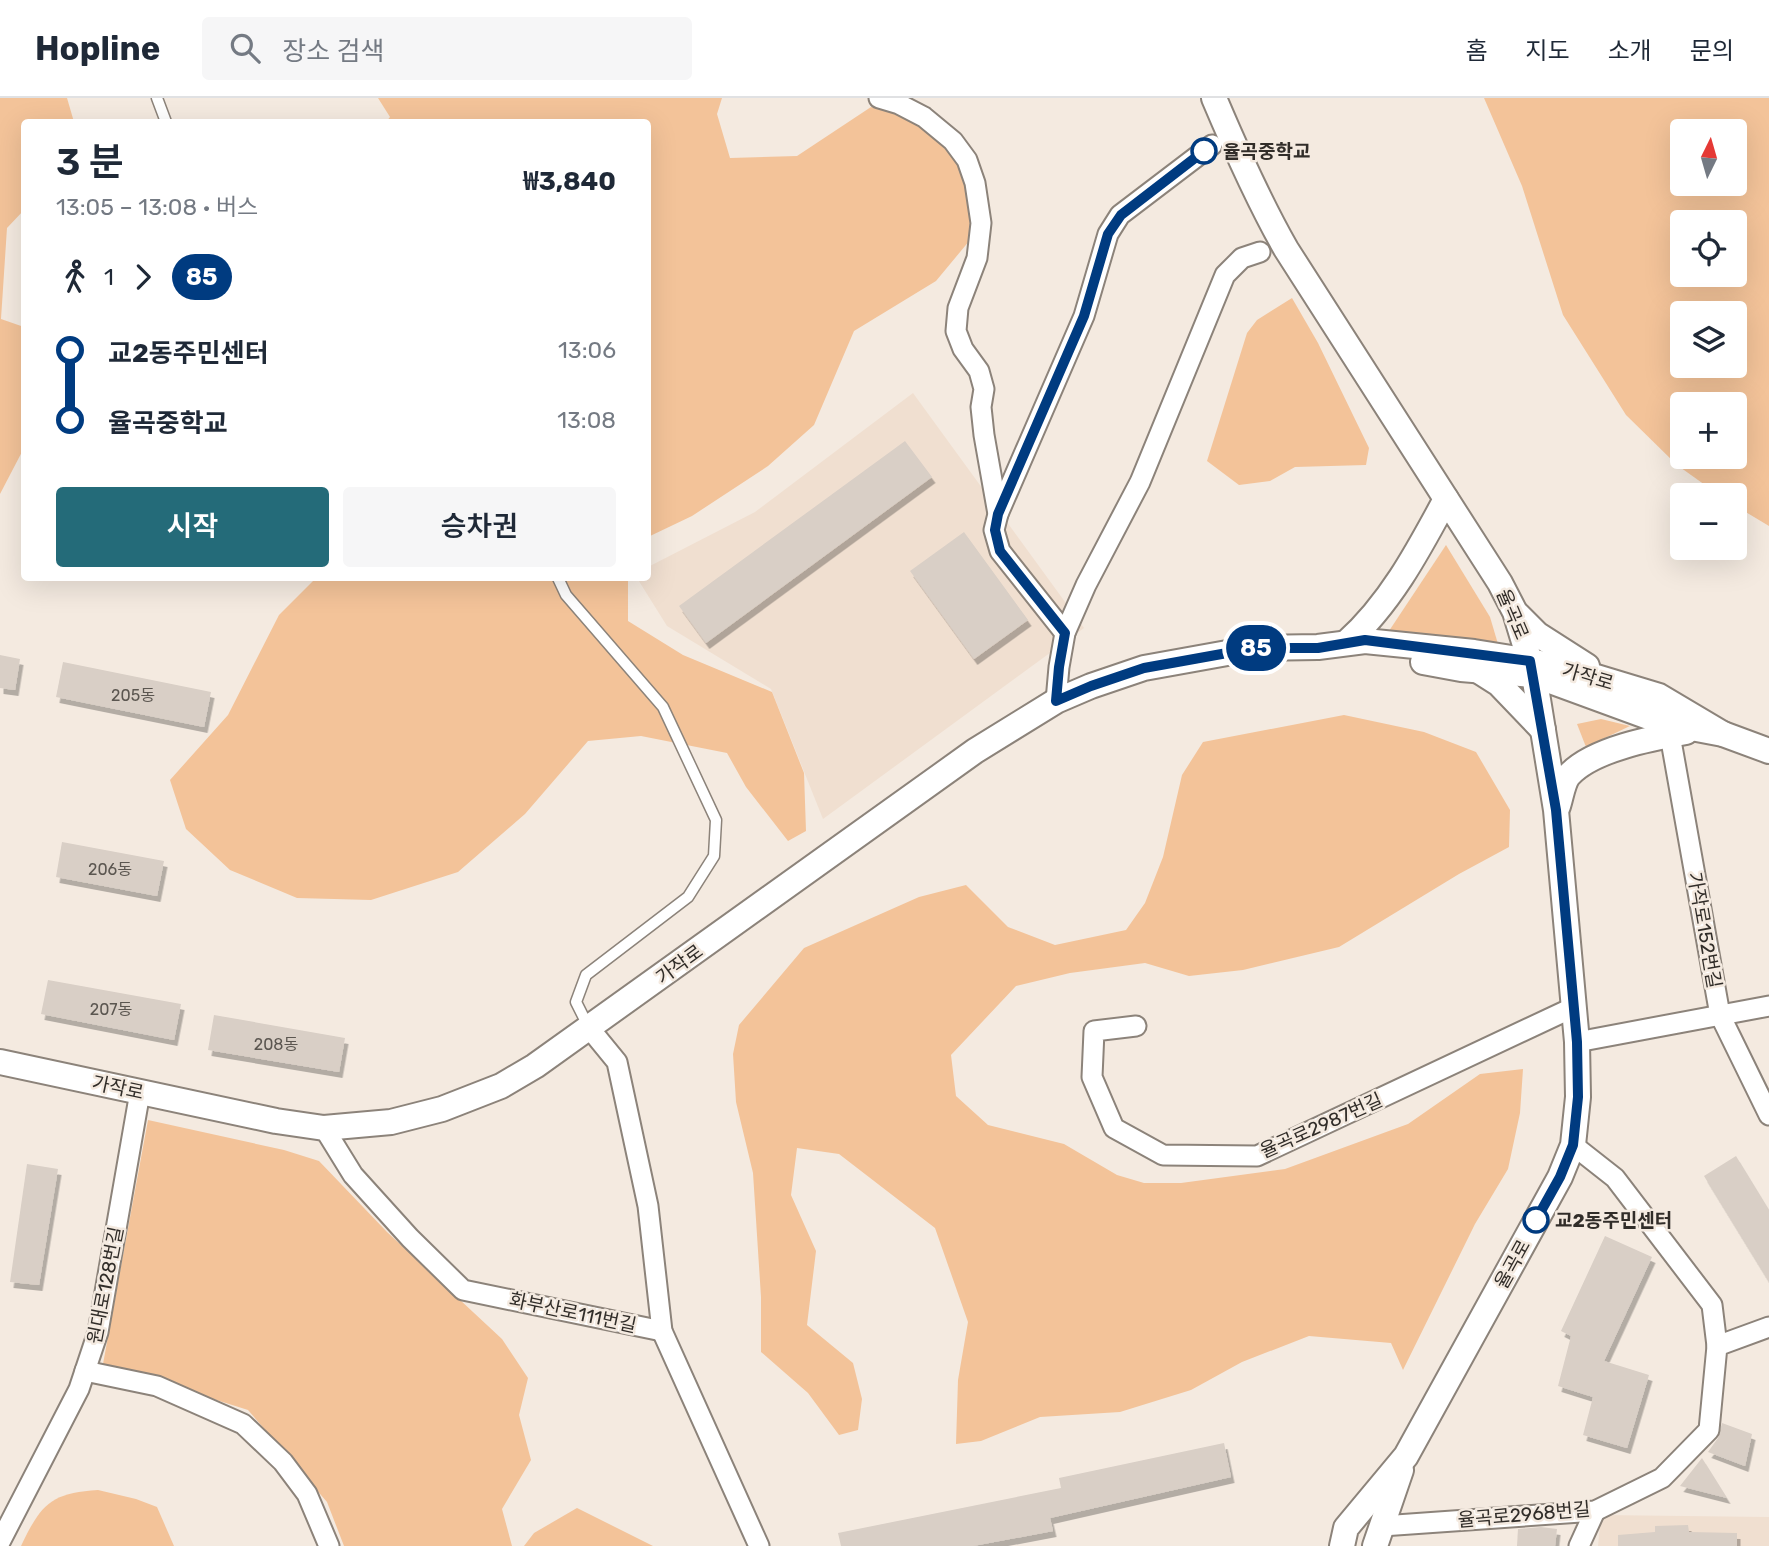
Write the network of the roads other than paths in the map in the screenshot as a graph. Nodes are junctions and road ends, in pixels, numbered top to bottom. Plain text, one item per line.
1 (157, 98) edge
2 (879, 98) edge
3 (1214, 98) edge
4 (165, 119) edge
5 (1212, 145) dead end
6 (1260, 252) dead end
7 (1446, 499) junction
8 (998, 514) junction
9 (559, 581) edge
10 (1515, 612) junction
11 (1065, 633) junction
12 (1346, 643) junction
13 (1318, 648) junction
14 (1532, 668) junction
15 (1477, 670) junction
16 (1659, 696) junction
17 (1056, 701) junction
18 (1543, 730) junction
19 (1712, 732) junction
20 (1670, 735) junction
21 (1769, 751) edge
22 (1556, 810) junction
23 (1769, 1006) edge
24 (1574, 1007) junction
25 (1720, 1015) junction
26 (1136, 1026) dead end
27 (590, 1029) junction
28 (1577, 1042) junction
29 (0, 1062) edge
30 (140, 1092) junction
31 (1769, 1115) edge
32 (324, 1128) junction
33 (1573, 1145) junction
34 (1769, 1326) edge
35 (662, 1331) junction
36 (1717, 1346) junction
37 (85, 1371) junction
38 (1406, 1456) junction
39 (1595, 1511) junction
40 (1378, 1536) edge
41 (0, 1542) edge
42 (329, 1546) edge
43 (759, 1546) edge
44 (1342, 1546) edge
45 (1579, 1546) edge

1 - 4 lane
2 - 8 street
3 - 7 street, 율곡로
5 - 8 street
6 - 11 street
7 - 10 street, 율곡로
7 - 12 street
8 - 11 street
9 - 27 lane
10 - 14 street, 율곡로
10 - 16 street
11 - 17 street
12 - 13 street, 가작로
12 - 14 street, 가작로
13 - 15 street, 가작로
13 - 17 street, 가작로
14 - 15 street, 가작로
14 - 16 street, 가작로
14 - 18 street, 율곡로
14 - 19 street, 가작로
15 - 18 street
16 - 19 street, 가작로
17 - 27 street, 가작로
18 - 22 street, 율곡로
19 - 20 street
19 - 21 street, 가작로
20 - 22 street
20 - 25 street, 가작로152번길
22 - 24 street, 율곡로
23 - 25 street
24 - 26 street, 율곡로2987번길
24 - 28 street, 율곡로
25 - 28 street
25 - 31 street, 가작로152번길
27 - 32 street, 가작로
27 - 35 street
28 - 33 street, 율곡로
29 - 30 street, 가작로
30 - 32 street, 가작로
30 - 37 street, 원대로128번길
32 - 35 street, 화부산로111번길
33 - 36 street, 율곡로2968번길
33 - 38 street, 율곡로
34 - 36 street
35 - 43 street, 화부산로111번길
36 - 39 street, 율곡로2968번길
37 - 41 street, 원대로128번길
37 - 42 street
38 - 40 street, 율곡로
38 - 44 street, 율곡로
39 - 40 street, 율곡로2968번길
39 - 45 street

